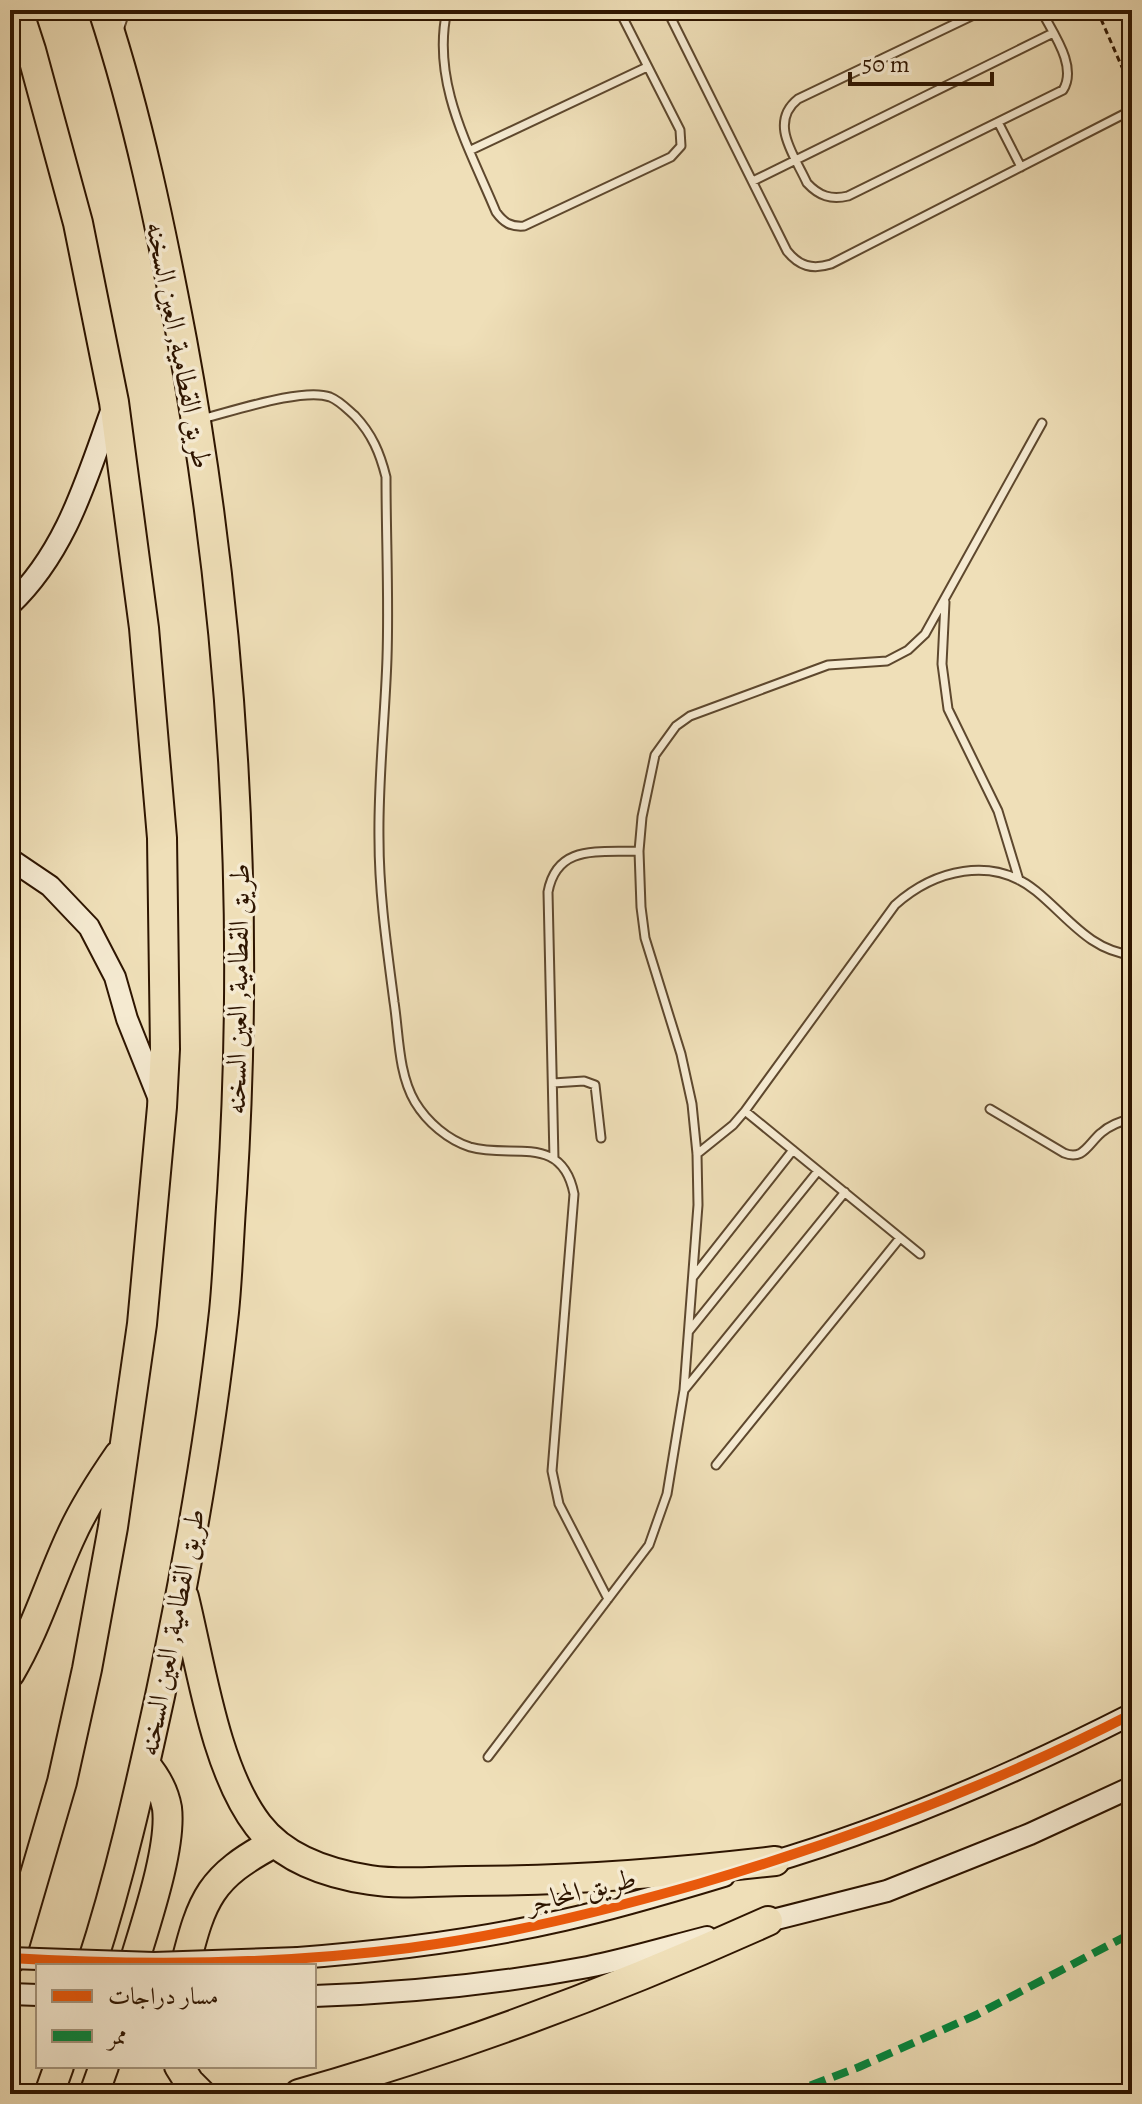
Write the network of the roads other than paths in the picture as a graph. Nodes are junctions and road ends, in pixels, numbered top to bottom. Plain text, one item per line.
1 (18, 10) edge
2 (103, 10) edge
3 (122, 10) edge
4 (447, 10) edge
5 (619, 10) edge
6 (667, 10) edge
7 (984, 10) edge
8 (1041, 10) edge
9 (1053, 33) junction
10 (112, 38) junction
11 (647, 67) junction
12 (1132, 110) edge
13 (998, 122) junction
14 (471, 150) junction
15 (796, 159) junction
16 (1021, 167) junction
17 (753, 181) junction
18 (114, 402) junction
19 (197, 420) junction
20 (1042, 423) dead end
21 (946, 596) junction
22 (10, 605) edge
23 (639, 851) junction
24 (10, 859) edge
25 (1019, 880) junction
26 (1132, 955) edge
27 (553, 1083) junction
28 (162, 1107) junction
29 (990, 1109) dead end
30 (745, 1111) junction
31 (1132, 1119) edge
32 (601, 1138) dead end
33 (793, 1150) junction
34 (697, 1154) junction
35 (554, 1159) junction
36 (818, 1171) junction
37 (845, 1192) junction
38 (900, 1238) junction
39 (920, 1254) dead end
40 (693, 1277) junction
41 (689, 1331) junction
42 (684, 1390) junction
43 (124, 1448) junction
44 (716, 1465) dead end
45 (182, 1591) junction
46 (608, 1599) junction
47 (10, 1673) edge
48 (1132, 1714) edge
49 (488, 1757) dead end
50 (145, 1764) junction
51 (1132, 1787) edge
52 (274, 1843) junction
53 (775, 1861) junction
54 (768, 1921) junction
55 (10, 1959) edge
56 (92, 1964) edge
57 (134, 1964) edge
58 (186, 1964) edge
59 (10, 1994) edge
60 (36, 1995) edge
61 (316, 1996) edge
62 (58, 2068) edge
63 (103, 2068) edge
64 (180, 2068) edge
65 (49, 2094) edge
66 (94, 2094) edge
67 (201, 2094) edge
68 (299, 2094) edge

1 - 18 highway
2 - 10 highway, طريق القطامية, العين السخنه
3 - 10 street
4 - 14 lane
5 - 11 lane
6 - 17 lane
7 - 15 lane
8 - 9 lane
9 - 13 lane
9 - 15 lane
10 - 19 highway, طريق القطامية, العين السخنه
11 - 14 lane
11 - 14 lane
12 - 16 lane
13 - 15 lane
13 - 16 lane
15 - 17 lane
16 - 17 lane
18 - 22 street
18 - 28 highway
19 - 35 lane
19 - 45 highway, طريق القطامية, العين السخنه
20 - 21 lane
21 - 23 lane
21 - 25 lane
23 - 27 lane
23 - 34 lane
24 - 28 street
25 - 26 lane
25 - 30 lane
27 - 32 lane
27 - 35 lane
28 - 43 highway
29 - 31 lane
30 - 33 lane
30 - 34 lane
33 - 36 lane
33 - 40 lane
34 - 40 lane
35 - 46 lane
36 - 37 lane
36 - 41 lane
37 - 38 lane
37 - 42 lane
38 - 39 lane
38 - 44 lane
40 - 41 lane
41 - 42 lane
42 - 46 lane
43 - 47 highway
43 - 55 highway
45 - 50 highway, طريق القطامية, العين السخنه
45 - 52 highway
46 - 49 lane
48 - 53 street, طريق المحاجر
50 - 56 highway, طريق القطامية, العين السخنه
50 - 57 highway
51 - 54 street
52 - 53 highway
52 - 58 highway
53 - 55 street, طريق المحاجر, bridge
54 - 61 street
54 - 68 highway
59 - 60 street
62 - 65 highway
63 - 66 highway
64 - 67 highway

